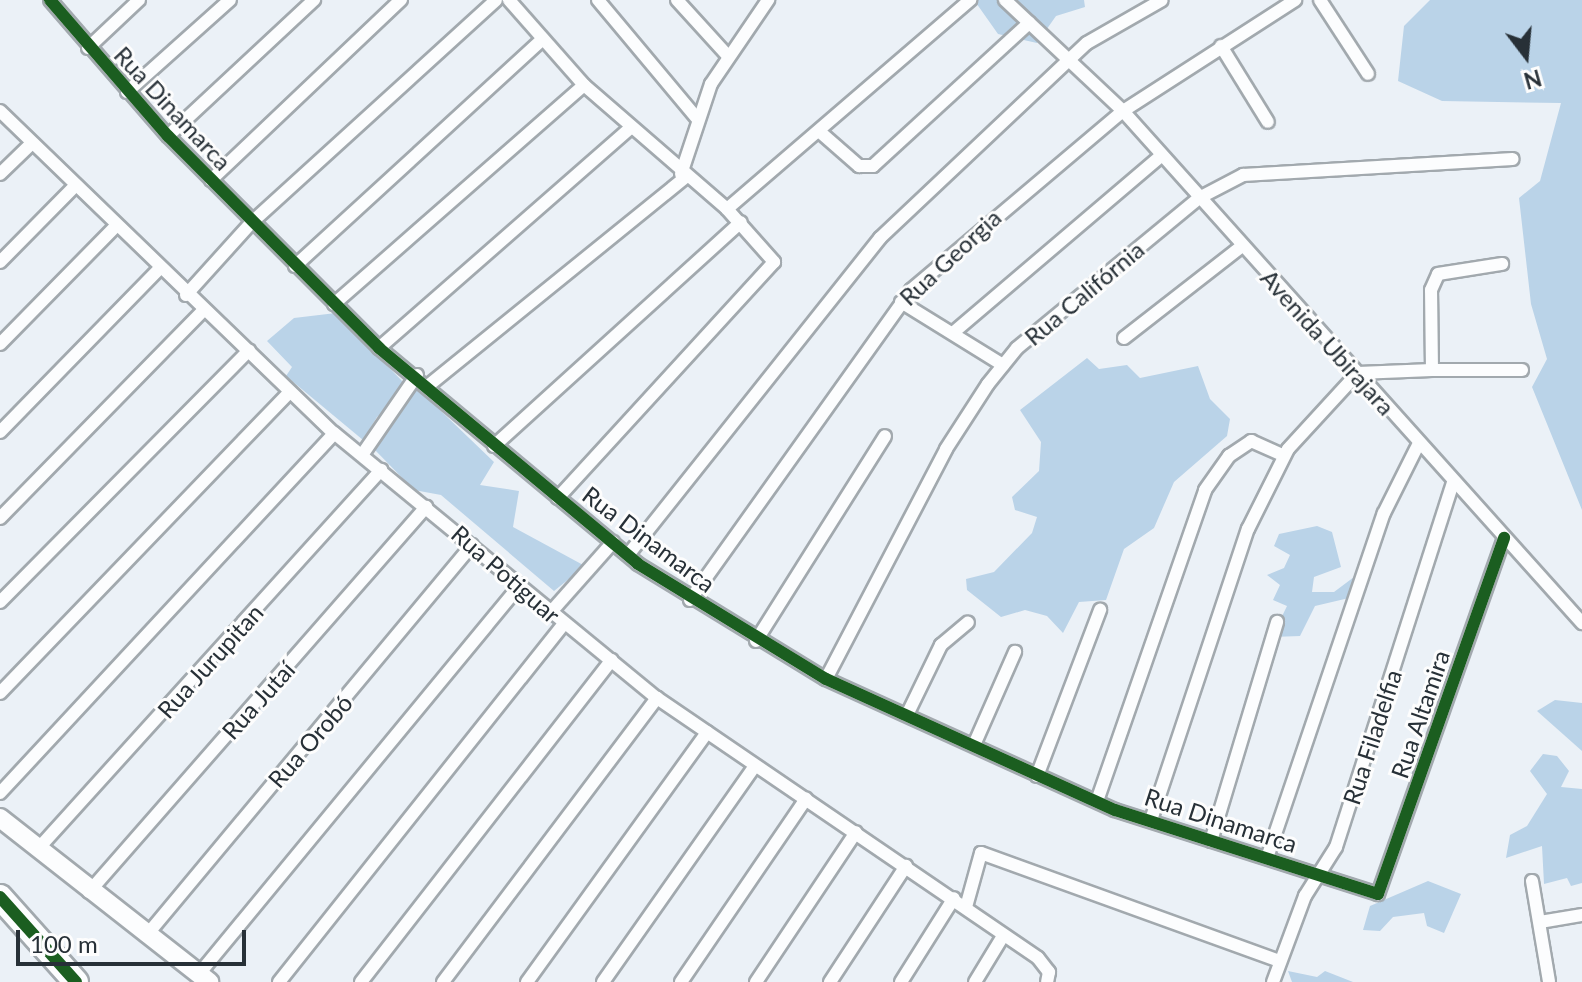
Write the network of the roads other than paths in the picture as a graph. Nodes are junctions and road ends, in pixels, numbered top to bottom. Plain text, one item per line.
1 (51, 0) edge
2 (139, 0) edge
3 (230, 0) edge
4 (314, 0) edge
5 (401, 0) edge
6 (496, 0) edge
7 (509, 0) edge
8 (598, 0) edge
9 (677, 0) edge
10 (970, 0) edge
11 (1005, 0) edge
12 (1162, 0) edge
13 (1295, 0) edge
14 (1320, 0) edge
15 (764, 1) edge
16 (1029, 23) junction
17 (543, 39) junction
18 (1221, 46) junction
19 (88, 48) junction
20 (727, 55) junction
21 (1073, 62) junction
22 (1368, 74) dead end
23 (584, 85) junction
24 (127, 92) junction
25 (0, 111) edge
26 (1123, 111) junction
27 (696, 117) junction
28 (1268, 122) dead end
29 (630, 128) junction
30 (820, 132) junction
31 (168, 136) junction
32 (31, 144) junction
33 (1162, 155) junction
34 (1513, 159) dead end
35 (0, 174) edge
36 (683, 176) junction
37 (211, 180) junction
38 (74, 187) junction
39 (1199, 198) junction
40 (727, 209) junction
41 (741, 222) junction
42 (251, 223) junction
43 (114, 228) junction
44 (1242, 246) junction
45 (0, 262) edge
46 (1502, 264) dead end
47 (295, 266) junction
48 (159, 269) junction
49 (186, 295) junction
50 (901, 302) junction
51 (334, 304) junction
52 (204, 310) junction
53 (954, 332) junction
54 (1124, 338) dead end
55 (0, 344) edge
56 (379, 348) junction
57 (249, 350) junction
58 (1003, 365) junction
59 (1432, 370) junction
60 (1522, 370) dead end
61 (1358, 373) junction
62 (417, 375) junction
63 (429, 385) junction
64 (290, 392) junction
65 (0, 432) edge
66 (334, 433) junction
67 (885, 436) dead end
68 (1418, 445) junction
69 (494, 446) junction
70 (1286, 452) junction
71 (362, 455) junction
72 (381, 470) junction
73 (1453, 483) junction
74 (558, 498) junction
75 (426, 507) junction
76 (0, 518) edge
77 (1504, 538) junction
78 (613, 542) junction
79 (472, 545) junction
80 (628, 555) junction
81 (520, 585) junction
82 (690, 600) junction
83 (0, 602) edge
84 (1100, 610) dead end
85 (550, 613) junction
86 (968, 622) dead end
87 (1277, 622) dead end
88 (1582, 623) edge
89 (564, 624) junction
90 (756, 641) junction
91 (1015, 652) dead end
92 (612, 660) junction
93 (826, 679) junction
94 (0, 693) edge
95 (657, 698) junction
96 (907, 715) junction
97 (707, 732) junction
98 (974, 745) junction
99 (754, 767) junction
100 (1037, 776) junction
101 (0, 793) edge
102 (806, 799) junction
103 (1097, 801) junction
104 (0, 818) edge
105 (1151, 820) junction
106 (856, 832) junction
107 (1211, 841) junction
108 (37, 850) junction
109 (1267, 858) junction
110 (906, 866) junction
111 (1324, 875) junction
112 (1532, 881) dead end
113 (89, 892) junction
114 (1368, 895) joint
115 (0, 897) edge
116 (954, 898) junction
117 (966, 907) junction
118 (1582, 915) edge
119 (1540, 922) junction
120 (146, 936) junction
121 (1003, 936) junction
122 (1279, 961) junction
123 (204, 978) edge
124 (76, 982) edge
125 (279, 982) edge
126 (361, 982) edge
127 (443, 982) edge
128 (527, 982) edge
129 (603, 982) edge
130 (681, 982) edge
131 (756, 982) edge
132 (830, 982) edge
133 (901, 982) edge
134 (975, 982) edge
135 (1047, 982) edge
136 (1273, 982) edge
137 (1549, 982) edge

1 - 19 street, Rua Dinamarca
2 - 19 street
3 - 24 street
4 - 31 street
5 - 37 street
6 - 42 street
7 - 17 street
8 - 27 street
9 - 20 street
10 - 30 street
11 - 16 street, Avenida Ubirajara
12 - 21 street
13 - 18 street, Rua Georgia
14 - 22 street
15 - 20 street
16 - 21 street, Avenida Ubirajara
16 - 30 street
17 - 23 street
17 - 47 street
18 - 26 street, Rua Georgia
18 - 28 street
19 - 24 street, Rua Dinamarca
20 - 27 street
21 - 26 street, Avenida Ubirajara
21 - 80 street
23 - 29 street
23 - 51 street
24 - 31 street, Rua Dinamarca
25 - 32 street, Rua Potiguar
26 - 33 street, Avenida Ubirajara
26 - 50 street, Rua Georgia
27 - 36 street
29 - 36 street
29 - 56 street
30 - 40 street
31 - 37 street, Rua Dinamarca
32 - 35 street
32 - 38 street, Rua Potiguar
33 - 39 street, Avenida Ubirajara
33 - 53 street
34 - 39 street, Rua Califórnia
36 - 40 street
36 - 63 street
37 - 42 street, Rua Dinamarca
38 - 43 street, Rua Potiguar
38 - 45 street
39 - 44 street, Avenida Ubirajara
39 - 58 street, Rua Califórnia
40 - 41 street
41 - 69 street
41 - 74 street
42 - 47 street, Rua Dinamarca
42 - 49 street
43 - 48 street, Rua Potiguar
43 - 55 street
44 - 54 street
44 - 61 street, Avenida Ubirajara
46 - 59 street
47 - 51 street, Rua Dinamarca
48 - 49 street, Rua Potiguar
48 - 65 street
49 - 52 street, Rua Potiguar
50 - 53 street
50 - 82 street, Rua Georgia
51 - 56 street, Rua Dinamarca
52 - 57 street, Rua Potiguar
52 - 76 street
53 - 58 street
56 - 62 street, Rua Dinamarca
57 - 64 street, Rua Potiguar
57 - 83 street
58 - 93 street, Rua Califórnia
59 - 60 street
59 - 61 street
61 - 68 street, Avenida Ubirajara
61 - 70 street
62 - 63 street, Rua Dinamarca
62 - 71 street
63 - 69 street, Rua Dinamarca
64 - 66 street, Rua Potiguar
64 - 94 street
66 - 71 street, Rua Potiguar
66 - 101 street
67 - 90 street
68 - 73 street, Avenida Ubirajara
68 - 109 street
69 - 74 street, Rua Dinamarca
70 - 103 street
70 - 105 street
71 - 72 street, Rua Potiguar
72 - 75 street, Rua Potiguar
72 - 108 street, Rua Jurupitan
73 - 77 street, Avenida Ubirajara
73 - 111 street, Rua Filadelfia
74 - 78 street, Rua Dinamarca
75 - 79 street, Rua Potiguar
75 - 113 street, Rua Jutaí
77 - 88 street, Avenida Ubirajara
77 - 114 street, Rua Altamira
78 - 80 street, Rua Dinamarca
78 - 85 street
79 - 81 street, Rua Potiguar
79 - 120 street, Rua Orobó
80 - 82 street, Rua Dinamarca
81 - 85 street, Rua Potiguar
81 - 123 street
82 - 90 street, Rua Dinamarca
84 - 100 street
85 - 89 street, Rua Potiguar
86 - 96 street
87 - 107 street
89 - 92 street, Rua Potiguar
89 - 125 street
90 - 93 street, Rua Dinamarca
91 - 98 street
92 - 95 street, Rua Potiguar
92 - 126 street
93 - 96 street, Rua Dinamarca
95 - 97 street, Rua Potiguar
95 - 127 street
96 - 98 street, Rua Dinamarca
97 - 99 street, Rua Potiguar
97 - 128 street
98 - 100 street, Rua Dinamarca
99 - 102 street, Rua Potiguar
99 - 129 street
100 - 103 street, Rua Dinamarca
102 - 106 street, Rua Potiguar
102 - 130 street
103 - 105 street, Rua Dinamarca
104 - 108 street
105 - 107 street, Rua Dinamarca
106 - 110 street, Rua Potiguar
106 - 131 street
107 - 109 street, Rua Dinamarca
108 - 113 street
109 - 111 street, Rua Dinamarca
110 - 116 street, Rua Potiguar
110 - 132 street
111 - 114 street, Rua Dinamarca
111 - 122 street, Rua Filadelfia
112 - 119 street
113 - 120 street
115 - 124 highway
116 - 117 street, Rua Potiguar
116 - 133 street
117 - 121 street, Rua Potiguar
117 - 122 street
118 - 119 street
119 - 137 street
120 - 123 street
121 - 134 street
121 - 135 street, Rua Potiguar
122 - 136 street, Rua Filadelfia

